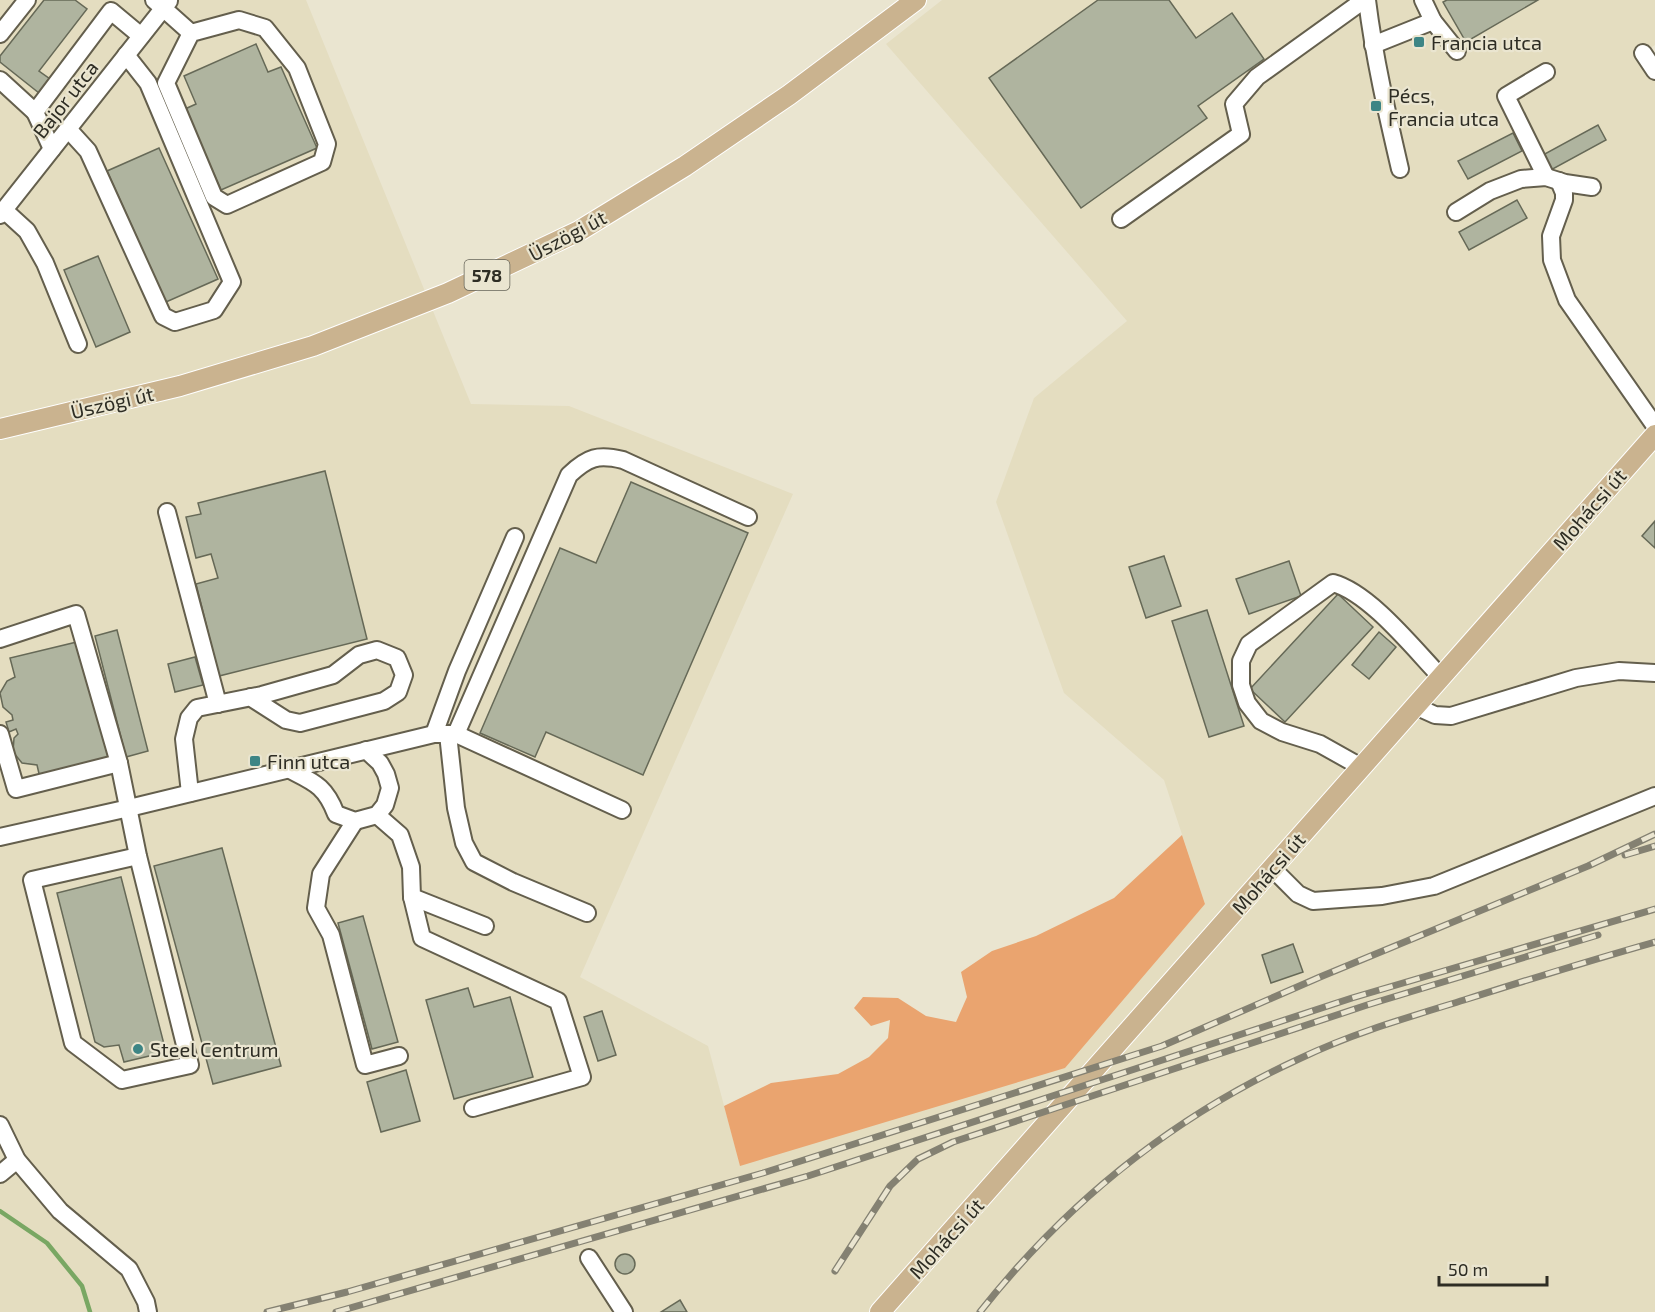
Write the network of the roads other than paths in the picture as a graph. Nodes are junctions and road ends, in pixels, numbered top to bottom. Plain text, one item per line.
1 (27, 0) edge
2 (916, 0) edge
3 (1366, 0) edge
4 (1423, 0) edge
5 (162, 3) edge
6 (105, 6) edge
7 (1433, 21) junction
8 (191, 33) junction
9 (0, 34) edge
10 (141, 36) junction
11 (1373, 45) junction
12 (1457, 51) dead end
13 (1643, 53) dead end
14 (126, 55) junction
15 (1655, 71) edge
16 (1546, 72) dead end
17 (0, 80) edge
18 (34, 112) junction
19 (68, 129) junction
20 (52, 149) junction
21 (1400, 169) dead end
22 (1553, 179) junction
23 (1592, 187) dead end
24 (2, 212) edge
25 (1456, 212) dead end
26 (1121, 219) dead end
27 (78, 344) dead end
28 (1655, 426) edge
29 (0, 429) edge
30 (1655, 435) edge
31 (167, 512) dead end
32 (748, 517) dead end
33 (515, 537) dead end
34 (0, 639) edge
35 (1655, 673) edge
36 (1441, 677) junction
37 (250, 697) junction
38 (218, 704) junction
39 (1415, 706) junction
40 (0, 734) edge
41 (446, 734) junction
42 (366, 750) junction
43 (119, 763) junction
44 (1361, 767) junction
45 (288, 769) junction
46 (190, 793) junction
47 (1655, 796) edge
48 (129, 808) junction
49 (622, 810) dead end
50 (377, 814) junction
51 (355, 821) junction
52 (0, 837) edge
53 (138, 856) junction
54 (1272, 868) junction
55 (412, 897) junction
56 (587, 913) dead end
57 (485, 926) dead end
58 (399, 1056) dead end
59 (473, 1108) dead end
60 (0, 1125) edge
61 (16, 1160) junction
62 (0, 1174) edge
63 (589, 1258) dead end
64 (148, 1312) edge
65 (624, 1312) edge
66 (880, 1312) edge

1 - 9 street
2 - 29 main road, Üszögi út / 578
3 - 11 street
3 - 26 street
4 - 7 street
5 - 8 street
5 - 10 street, Bajor utca
6 - 10 street
6 - 18 street
7 - 11 street
7 - 12 street
8 - 8 street
10 - 14 street, Bajor utca
11 - 21 street
13 - 15 street
14 - 19 street, Bajor utca
14 - 19 street
16 - 22 street
17 - 18 street
18 - 20 street
19 - 20 street, Bajor utca
20 - 24 street, Bajor utca
22 - 23 street
22 - 25 street
22 - 28 street
24 - 27 street
30 - 36 main road, Mohácsi út
31 - 38 street
32 - 41 street
33 - 41 street
34 - 43 street
35 - 39 street
36 - 39 main road, Mohácsi út
36 - 44 street
37 - 37 street
37 - 38 street
38 - 46 street
39 - 44 main road, Mohácsi út
40 - 43 street
41 - 42 street
41 - 49 street
41 - 56 street
42 - 45 street
42 - 50 street
43 - 48 street
44 - 54 main road, Mohácsi út
45 - 46 street
45 - 51 street
46 - 48 street
47 - 54 street
48 - 52 street
48 - 53 street
50 - 51 street
50 - 55 street
51 - 58 street
53 - 53 street
54 - 66 main road, Mohácsi út
55 - 57 street
55 - 59 street
60 - 61 street
61 - 62 street
61 - 64 street
63 - 65 street

